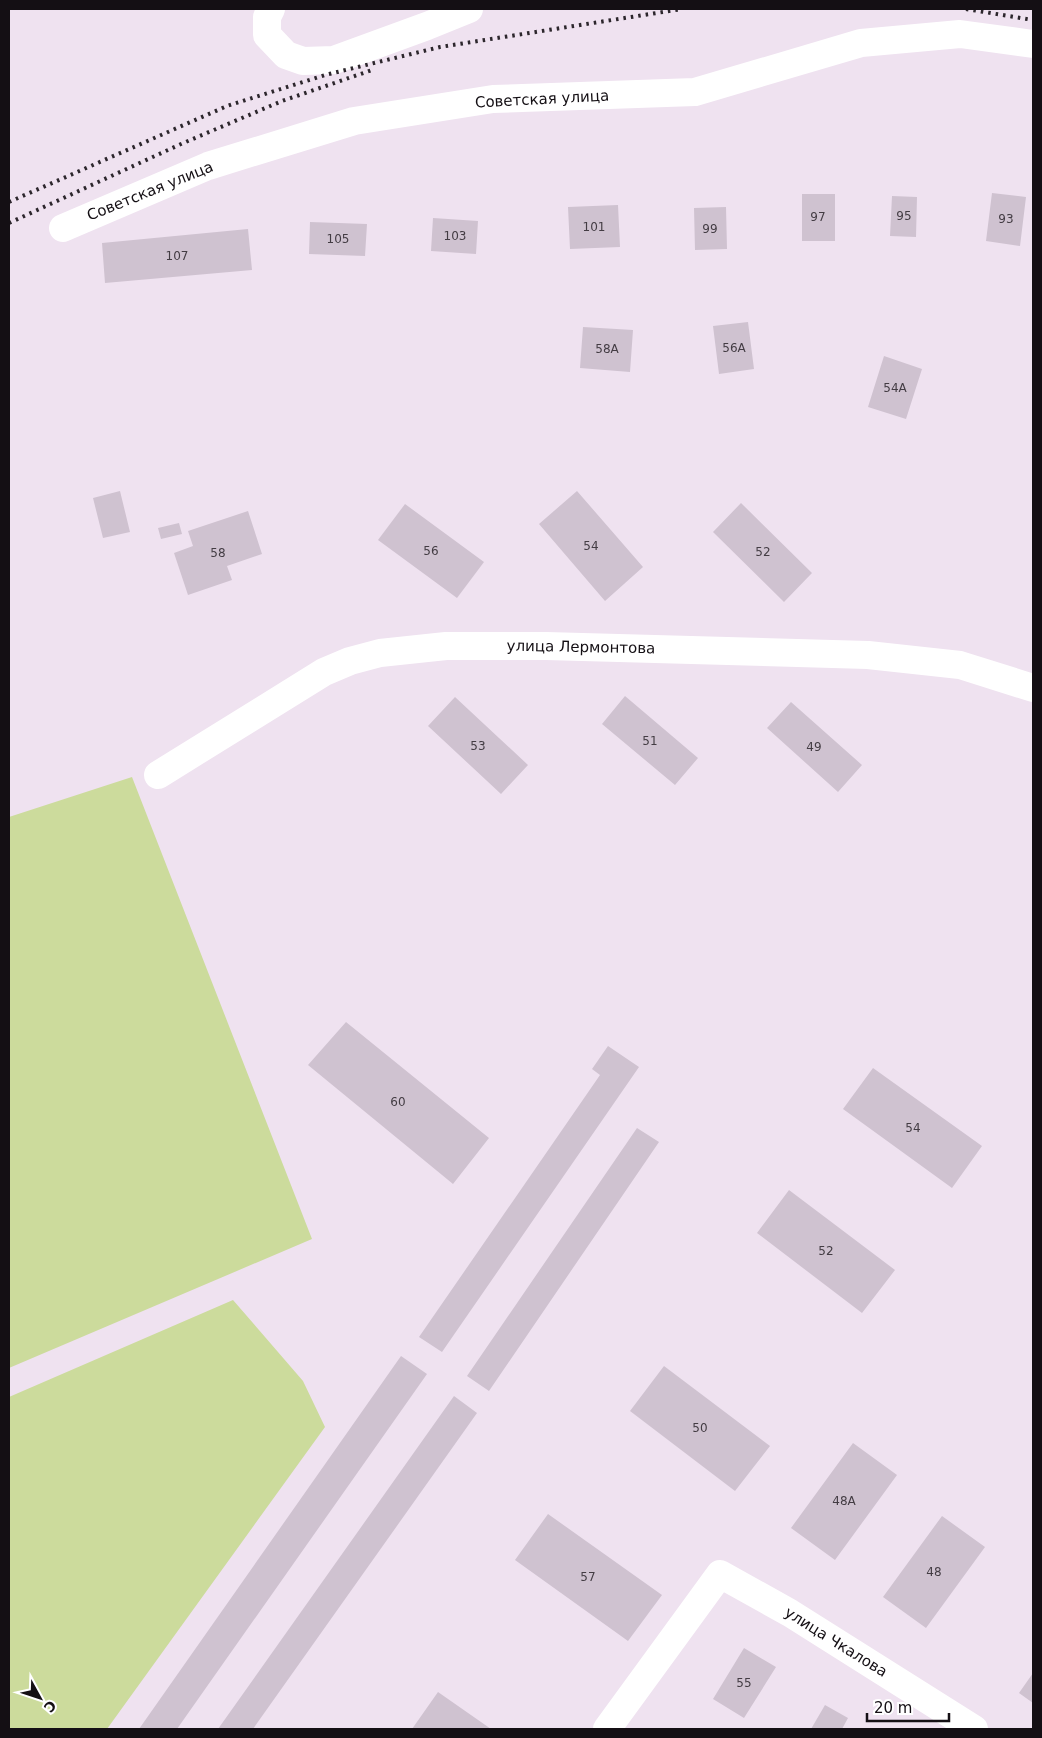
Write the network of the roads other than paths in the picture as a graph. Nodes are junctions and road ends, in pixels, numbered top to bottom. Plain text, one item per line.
1 (272, 9) edge
2 (469, 9) edge
3 (1033, 44) edge
4 (63, 228) dead end
5 (1033, 688) edge
6 (158, 775) dead end
7 (607, 1729) edge
8 (974, 1729) edge

1 - 2 street
3 - 4 street, Советская улица
5 - 6 street, улица Лермонтова
7 - 8 street, улица Чкалова

